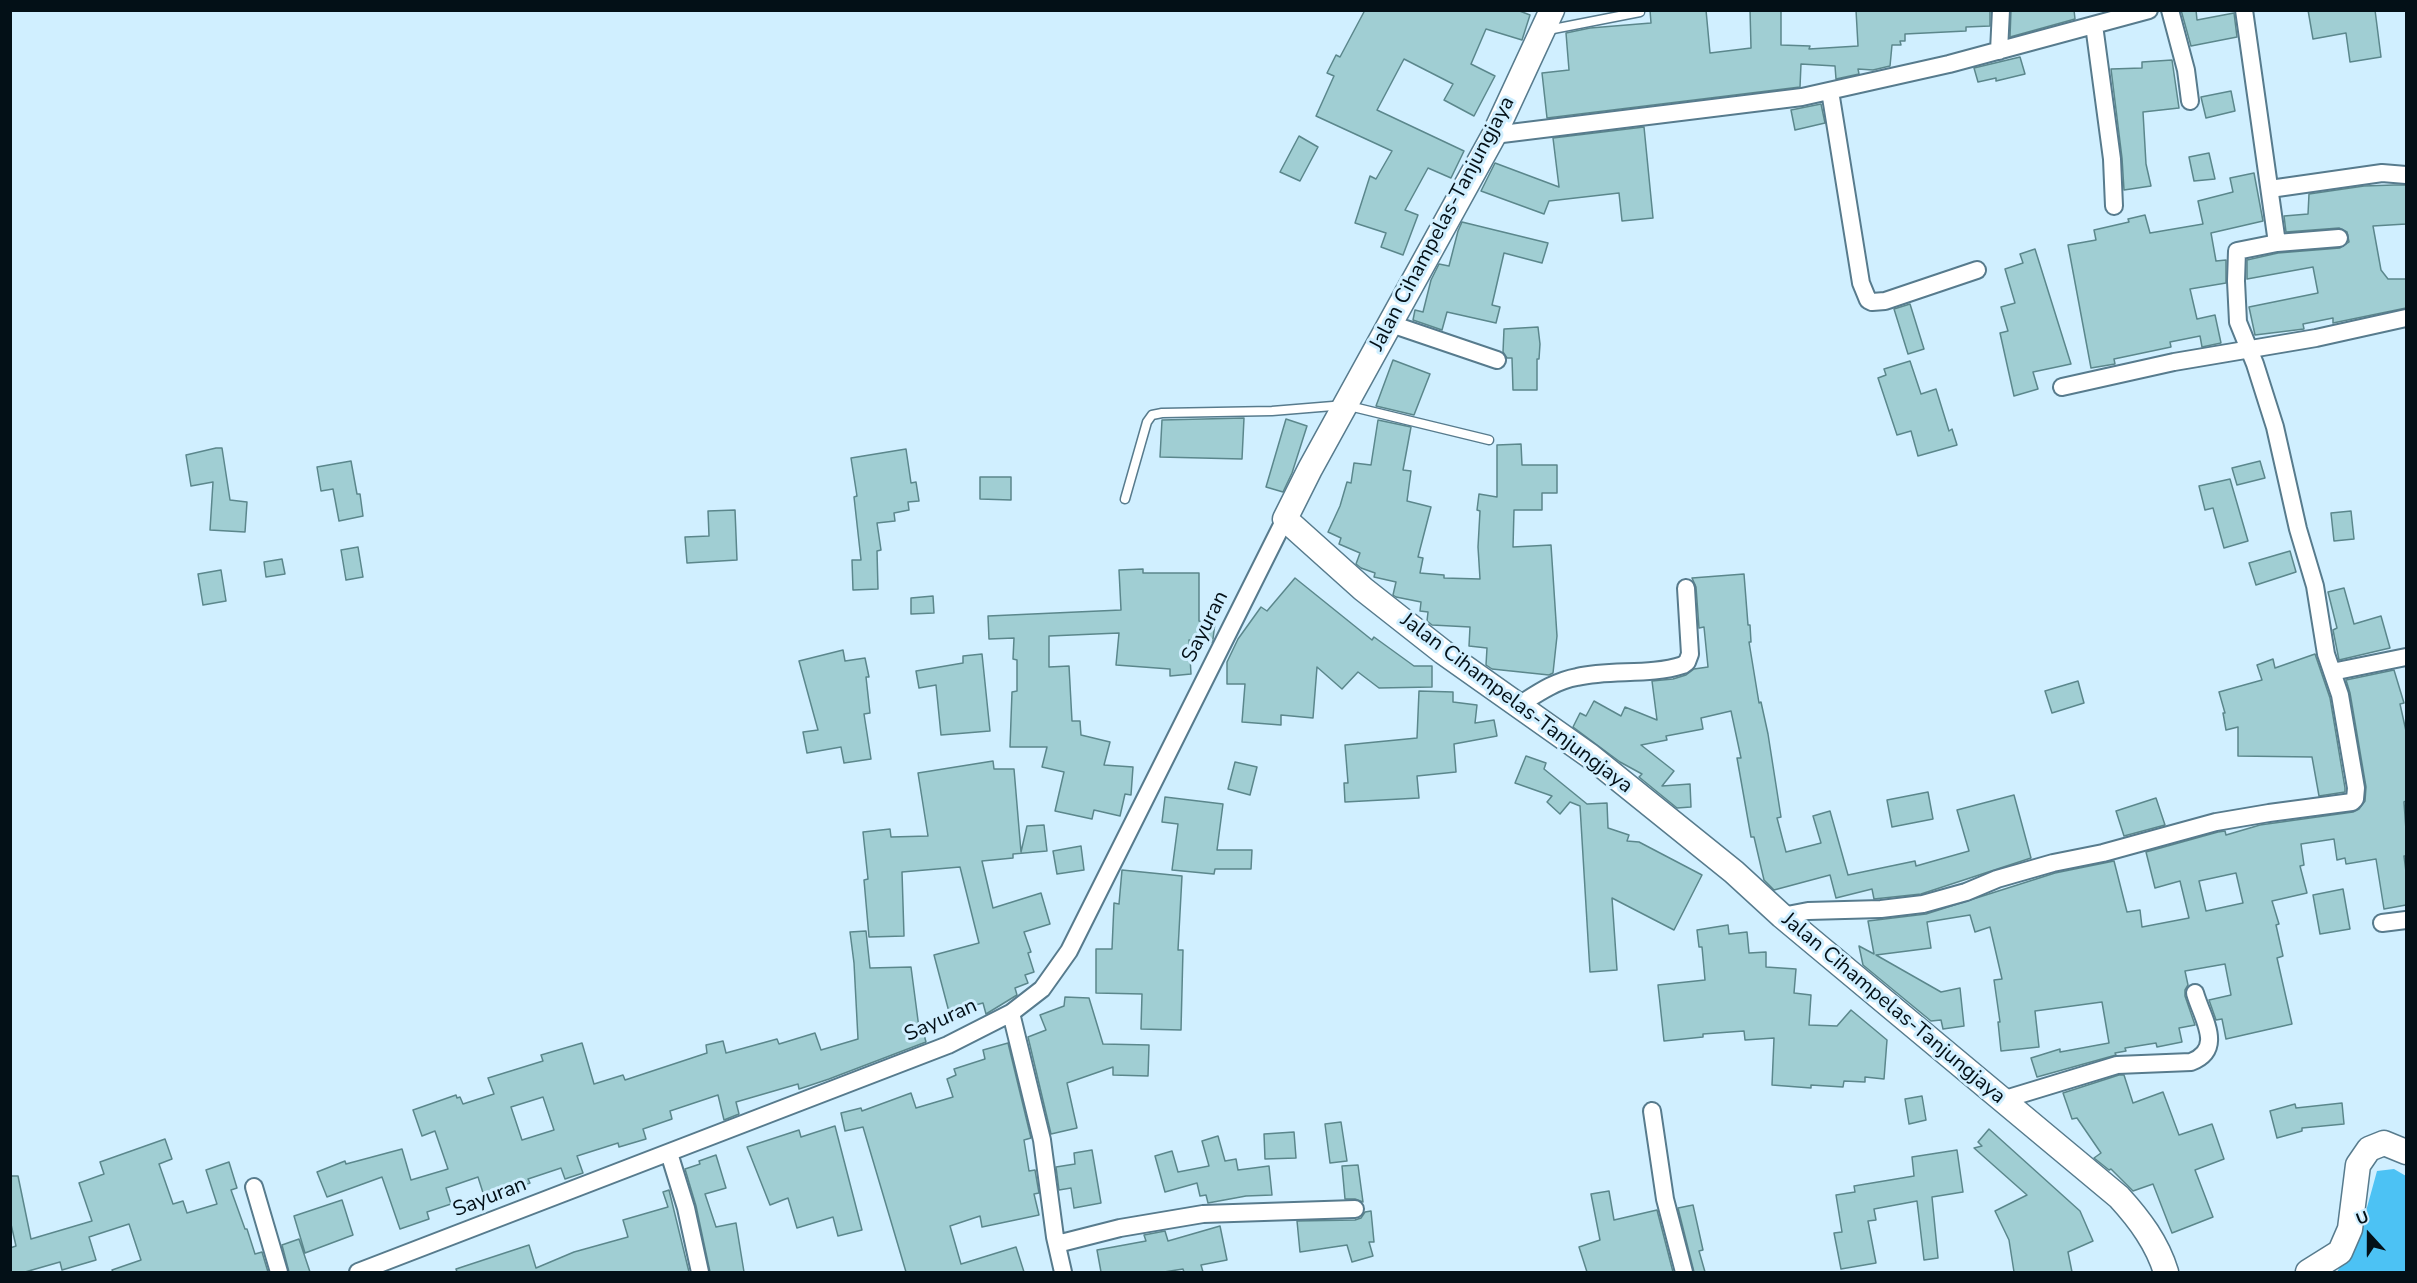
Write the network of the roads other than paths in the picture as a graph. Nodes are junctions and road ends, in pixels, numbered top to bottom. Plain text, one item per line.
1 (2001, 10) edge
2 (2149, 10) edge
3 (2170, 10) edge
4 (2244, 10) edge
5 (1640, 12) dead end
6 (1547, 21) edge
7 (2094, 25) junction
8 (1999, 51) junction
9 (1830, 91) junction
10 (2190, 101) dead end
11 (1494, 135) junction
12 (2406, 175) edge
13 (2270, 189) junction
14 (2114, 206) dead end
15 (2339, 238) dead end
16 (2277, 243) junction
17 (1977, 270) dead end
18 (2406, 318) edge
19 (1391, 324) junction
20 (2248, 349) junction
21 (1497, 360) dead end
22 (2062, 387) dead end
23 (1345, 405) junction
24 (1489, 440) dead end
25 (1125, 499) dead end
26 (1286, 519) junction
27 (1686, 588) dead end
28 (2406, 657) edge
29 (2332, 672) junction
30 (1519, 705) junction
31 (1782, 916) junction
32 (2406, 920) edge
33 (2382, 923) dead end
34 (2195, 993) dead end
35 (1011, 1012) junction
36 (2002, 1100) junction
37 (1652, 1111) dead end
38 (669, 1152) junction
39 (2406, 1152) edge
40 (254, 1187) dead end
41 (1355, 1209) dead end
42 (1057, 1244) junction
43 (279, 1272) edge
44 (358, 1272) edge
45 (700, 1272) edge
46 (1063, 1272) edge
47 (1684, 1272) edge
48 (2166, 1272) edge
49 (2308, 1272) edge

1 - 8 street
2 - 7 street
3 - 10 street
4 - 13 street
5 - 6 lane
6 - 11 main road, Jalan Cihampelas-Tanjungjaya
7 - 8 street
7 - 14 street
8 - 9 street
9 - 11 street
9 - 17 street
11 - 19 main road, Jalan Cihampelas-Tanjungjaya
12 - 13 street
13 - 16 street
15 - 16 street
16 - 20 street
18 - 20 street
19 - 21 street
19 - 23 main road, Jalan Cihampelas-Tanjungjaya
20 - 22 street
20 - 29 street
23 - 24 lane
23 - 25 lane
23 - 26 main road, Jalan Cihampelas-Tanjungjaya
26 - 30 main road, Jalan Cihampelas-Tanjungjaya
26 - 35 street, Sayuran
27 - 30 street
28 - 29 street
29 - 31 street
30 - 31 main road, Jalan Cihampelas-Tanjungjaya
31 - 36 main road, Jalan Cihampelas-Tanjungjaya
32 - 33 street
34 - 36 street
35 - 38 street, Sayuran
35 - 42 street
36 - 48 main road, Jalan Cihampelas-Tanjungjaya
37 - 47 street
38 - 44 street, Sayuran
38 - 45 street
39 - 49 main road
40 - 43 street
41 - 42 street
42 - 46 street

